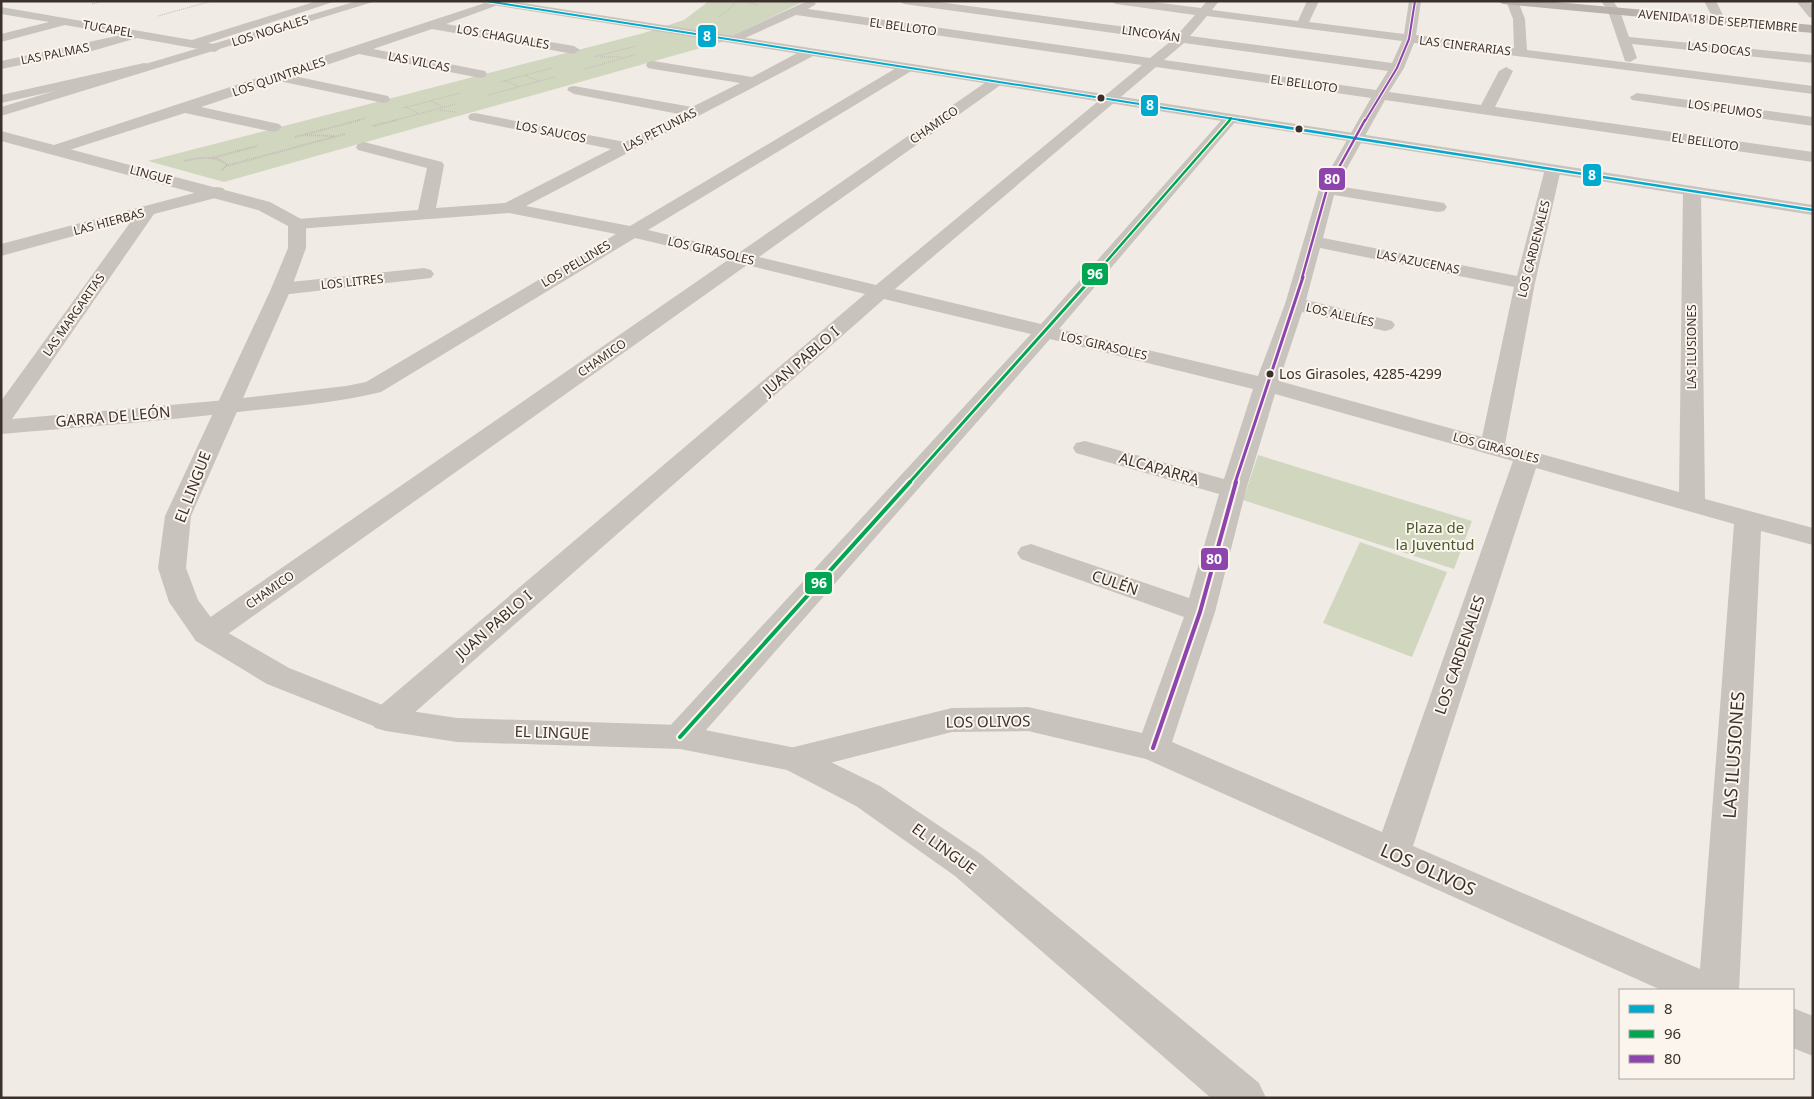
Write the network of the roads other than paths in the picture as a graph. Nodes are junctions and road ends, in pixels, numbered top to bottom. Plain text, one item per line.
1 (330, 1) edge
2 (370, 1) edge
3 (817, 1) edge
4 (904, 1) edge
5 (1116, 1) edge
6 (1313, 1) edge
7 (1414, 1) edge
8 (1710, 1) edge
9 (1802, 1) edge
10 (496, 2) edge
11 (1510, 2) edge
12 (1610, 6) edge
13 (1209, 7) edge
14 (1, 10) edge
15 (794, 11) junction
16 (1813, 14) edge
17 (68, 21) junction
18 (1720, 21) junction
19 (432, 25) junction
20 (1302, 25) junction
21 (1813, 29) edge
22 (138, 34) junction
23 (1, 38) edge
24 (1182, 38) junction
25 (732, 39) junction
26 (1409, 39) junction
27 (1625, 40) junction
28 (192, 44) junction
29 (215, 48) junction
30 (358, 50) junction
31 (574, 50) road end
32 (810, 52) junction
33 (1520, 53) junction
34 (1813, 59) edge
35 (170, 61) junction
36 (1152, 62) junction
37 (1, 64) edge
38 (653, 65) dead end
39 (908, 67) junction
40 (1397, 68) junction
41 (1506, 71) dead end
42 (480, 74) dead end
43 (278, 77) junction
44 (754, 81) junction
45 (997, 81) junction
46 (1635, 82) junction
47 (574, 90) dead end
48 (1813, 90) edge
49 (1381, 96) junction
50 (1, 99) edge
51 (383, 99) dead end
52 (1110, 99) junction
53 (185, 108) junction
54 (1486, 110) junction
55 (1, 112) edge
56 (693, 112) junction
57 (475, 117) dead end
58 (1231, 118) junction
59 (1813, 122) edge
60 (274, 127) road end
61 (1628, 131) junction
62 (1, 136) edge
63 (1354, 138) junction
64 (364, 147) road end
65 (627, 147) junction
66 (54, 150) junction
67 (1813, 157) edge
68 (1553, 169) junction
69 (1327, 189) junction
70 (1692, 191) junction
71 (217, 192) junction
72 (1438, 207) dead end
73 (509, 208) junction
74 (1813, 210) edge
75 (147, 212) junction
76 (426, 214) junction
77 (297, 224) junction
78 (630, 231) junction
79 (1311, 241) junction
80 (1, 250) edge
81 (744, 258) junction
82 (424, 274) dead end
83 (1524, 283) junction
84 (281, 289) junction
85 (882, 291) junction
86 (1295, 304) junction
87 (1385, 325) dead end
88 (1045, 332) junction
89 (1266, 384) junction
90 (226, 407) junction
91 (1, 418) edge
92 (1, 427) edge
93 (1492, 447) junction
94 (1085, 448) dead end
95 (1527, 457) junction
96 (1233, 490) junction
97 (1692, 503) junction
98 (1748, 519) junction
99 (1813, 537) edge
100 (1031, 553) dead end
101 (1200, 612) junction
102 (207, 634) junction
103 (386, 718) junction
104 (680, 737) junction
105 (1153, 748) junction
106 (794, 759) junction
107 (1392, 854) junction
108 (1702, 989) edge
109 (1719, 989) edge
110 (1794, 1028) edge
111 (1813, 1036) edge
112 (1244, 1098) edge

1 - 28 street
2 - 29 street, LOS NOGALES
3 - 15 street
4 - 24 street, LINCOYÁN
5 - 13 street, LAS CINERARIAS
6 - 20 street
7 - 26 street
8 - 18 street
9 - 16 street
10 - 19 street, LOS QUINTRALES
10 - 25 street
11 - 12 main road, AVENIDA 18 DE SEPTIEMBRE
11 - 33 street
12 - 18 main road, AVENIDA 18 DE SEPTIEMBRE
12 - 27 street
13 - 20 street, LAS CINERARIAS
13 - 24 street, JUAN PABLO I
14 - 17 street, TUCAPEL
15 - 25 street
15 - 36 street, EL BELLOTO
17 - 22 street, TUCAPEL
17 - 23 street
18 - 21 main road, AVENIDA 18 DE SEPTIEMBRE
19 - 30 street, LOS QUINTRALES
19 - 31 street, LOS CHAGUALES
20 - 26 street, LAS CINERARIAS
22 - 28 street, TUCAPEL
22 - 37 street, LAS PALMAS
24 - 36 street, JUAN PABLO I
24 - 40 street, LINCOYÁN
25 - 32 street
26 - 33 street, LAS CINERARIAS
26 - 40 street
27 - 34 street, LAS DOCAS
27 - 46 street
28 - 29 street, TUCAPEL
29 - 35 street, LOS NOGALES
30 - 42 street, LAS VILCAS
30 - 43 street, LOS QUINTRALES
32 - 39 street
32 - 44 street, LAS PETUNIAS
33 - 46 street, LAS CINERARIAS
35 - 50 street, LOS NOGALES
35 - 55 street, LOS NOGALES
36 - 49 street, EL BELLOTO
36 - 52 street, JUAN PABLO I
38 - 44 street
39 - 45 street
39 - 78 street, LOS PELLINES
40 - 49 street
41 - 54 street
43 - 51 street
43 - 53 street, LOS QUINTRALES
44 - 56 street, LAS PETUNIAS
45 - 52 street
45 - 81 street, CHAMICO
46 - 48 street, LAS CINERARIAS
46 - 59 street, LOS PEUMOS
46 - 61 street
47 - 56 street
49 - 54 street, EL BELLOTO
49 - 63 street
52 - 58 street
52 - 85 street, JUAN PABLO I
53 - 60 street
53 - 66 street, LOS QUINTRALES
54 - 61 street, EL BELLOTO
56 - 65 street, LAS PETUNIAS
57 - 65 street, LOS SAUCOS
58 - 63 street
58 - 88 street
61 - 67 street, EL BELLOTO
62 - 66 street, LINGUE
63 - 68 street
63 - 69 street
64 - 76 street
65 - 73 street, LAS PETUNIAS
66 - 71 street, LINGUE
68 - 70 street
68 - 83 street, LOS CARDENALES
69 - 72 street
69 - 79 street
70 - 74 street
70 - 97 street, LAS ILUSIONES
71 - 75 street, LAS HIERBAS
71 - 77 street, LINGUE
73 - 76 street, LOS GIRASOLES
73 - 78 street, LOS GIRASOLES
75 - 80 street, LAS HIERBAS
75 - 91 street, LAS MARGARITAS
76 - 77 street, LOS GIRASOLES
77 - 84 street, EL LINGUE
78 - 81 street, LOS GIRASOLES
78 - 90 street, LOS PELLINES
79 - 83 street, LAS AZUCENAS
79 - 86 street
81 - 85 street, LOS GIRASOLES
81 - 102 street, CHAMICO
82 - 84 street, LOS LITRES
83 - 93 street, LOS CARDENALES
84 - 90 street, EL LINGUE
85 - 88 street, LOS GIRASOLES
85 - 103 street, JUAN PABLO I
86 - 87 street, LOS ALELÍES
86 - 89 street
88 - 89 street, LOS GIRASOLES
88 - 104 street
89 - 93 street, LOS GIRASOLES
89 - 96 street
90 - 92 street, GARRA DE LEÓN
90 - 102 street, EL LINGUE
93 - 95 street, LOS GIRASOLES
94 - 96 street, ALCAPARRA
95 - 97 street, LOS GIRASOLES
95 - 107 street, LOS CARDENALES
96 - 101 street
97 - 98 street, LOS GIRASOLES
98 - 99 street, LOS GIRASOLES
98 - 109 street, LAS ILUSIONES
100 - 101 street, CULÉN
101 - 105 street
102 - 103 street, EL LINGUE
103 - 104 street, EL LINGUE
104 - 106 street, EL LINGUE
105 - 106 street, LOS OLIVOS
105 - 107 street, LOS OLIVOS
106 - 112 street, EL LINGUE
107 - 108 street, LOS OLIVOS
110 - 111 street

